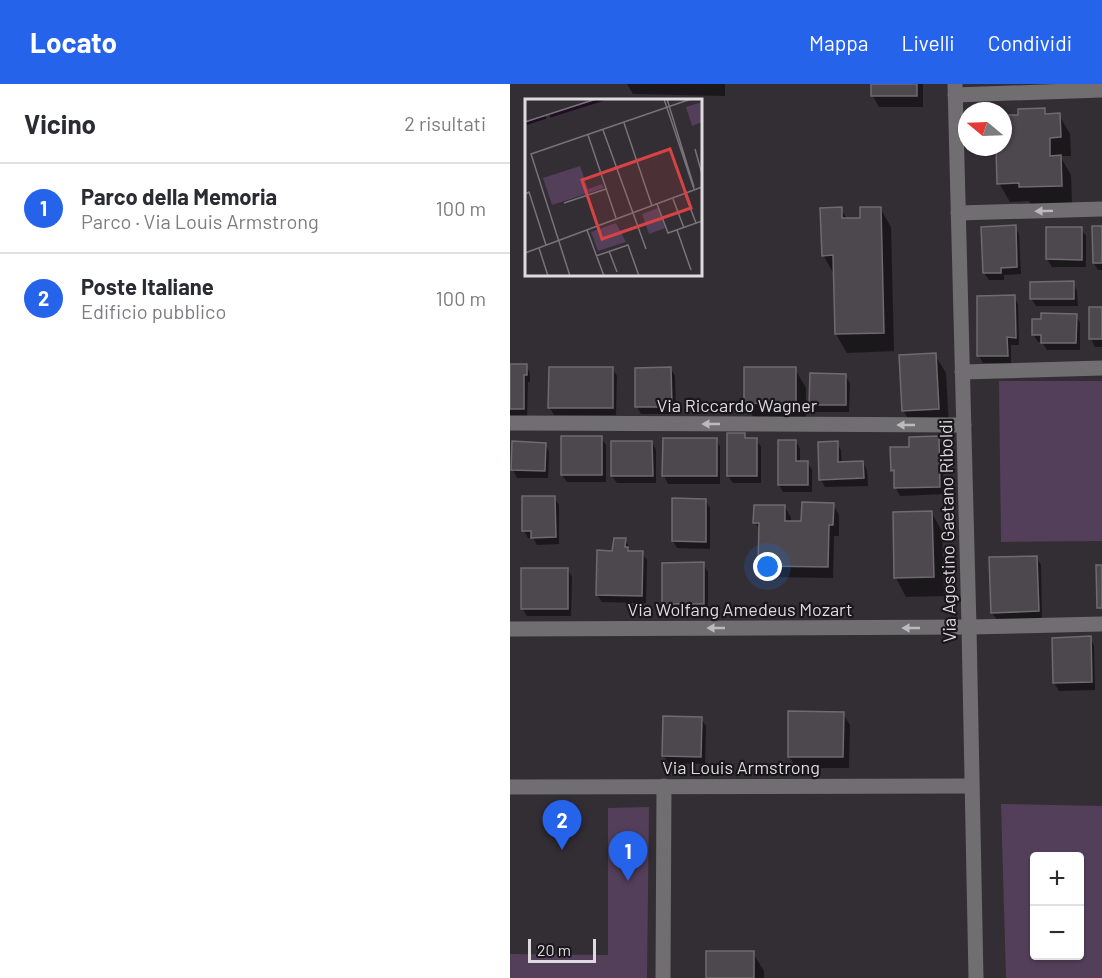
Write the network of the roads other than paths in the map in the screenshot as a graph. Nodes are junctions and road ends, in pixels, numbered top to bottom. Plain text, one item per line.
1 (955, 89) edge
2 (1102, 90) edge
3 (1102, 209) edge
4 (958, 213) junction
5 (1102, 368) edge
6 (962, 372) junction
7 (510, 423) edge
8 (964, 425) junction
9 (1102, 624) edge
10 (969, 627) junction
11 (510, 629) edge
12 (664, 786) junction
13 (971, 786) junction
14 (510, 787) edge
15 (663, 978) edge
16 (976, 978) edge

1 - 2 street
1 - 4 street, Via Agostino Gaetano Riboldi
3 -> 4 street
4 - 6 street, Via Agostino Gaetano Riboldi
5 - 6 street
6 - 8 street, Via Agostino Gaetano Riboldi
8 -> 7 street, Via Riccardo Wagner
8 - 10 street, Via Agostino Gaetano Riboldi
9 - 10 street, Via Wolfang Amedeus Mozart
10 -> 11 street, Via Wolfang Amedeus Mozart
10 - 13 street, Via Agostino Gaetano Riboldi
12 - 13 street, Via Louis Armstrong
12 - 14 street, Via Louis Armstrong
12 - 15 street
13 - 16 street, Via Agostino Gaetano Riboldi

